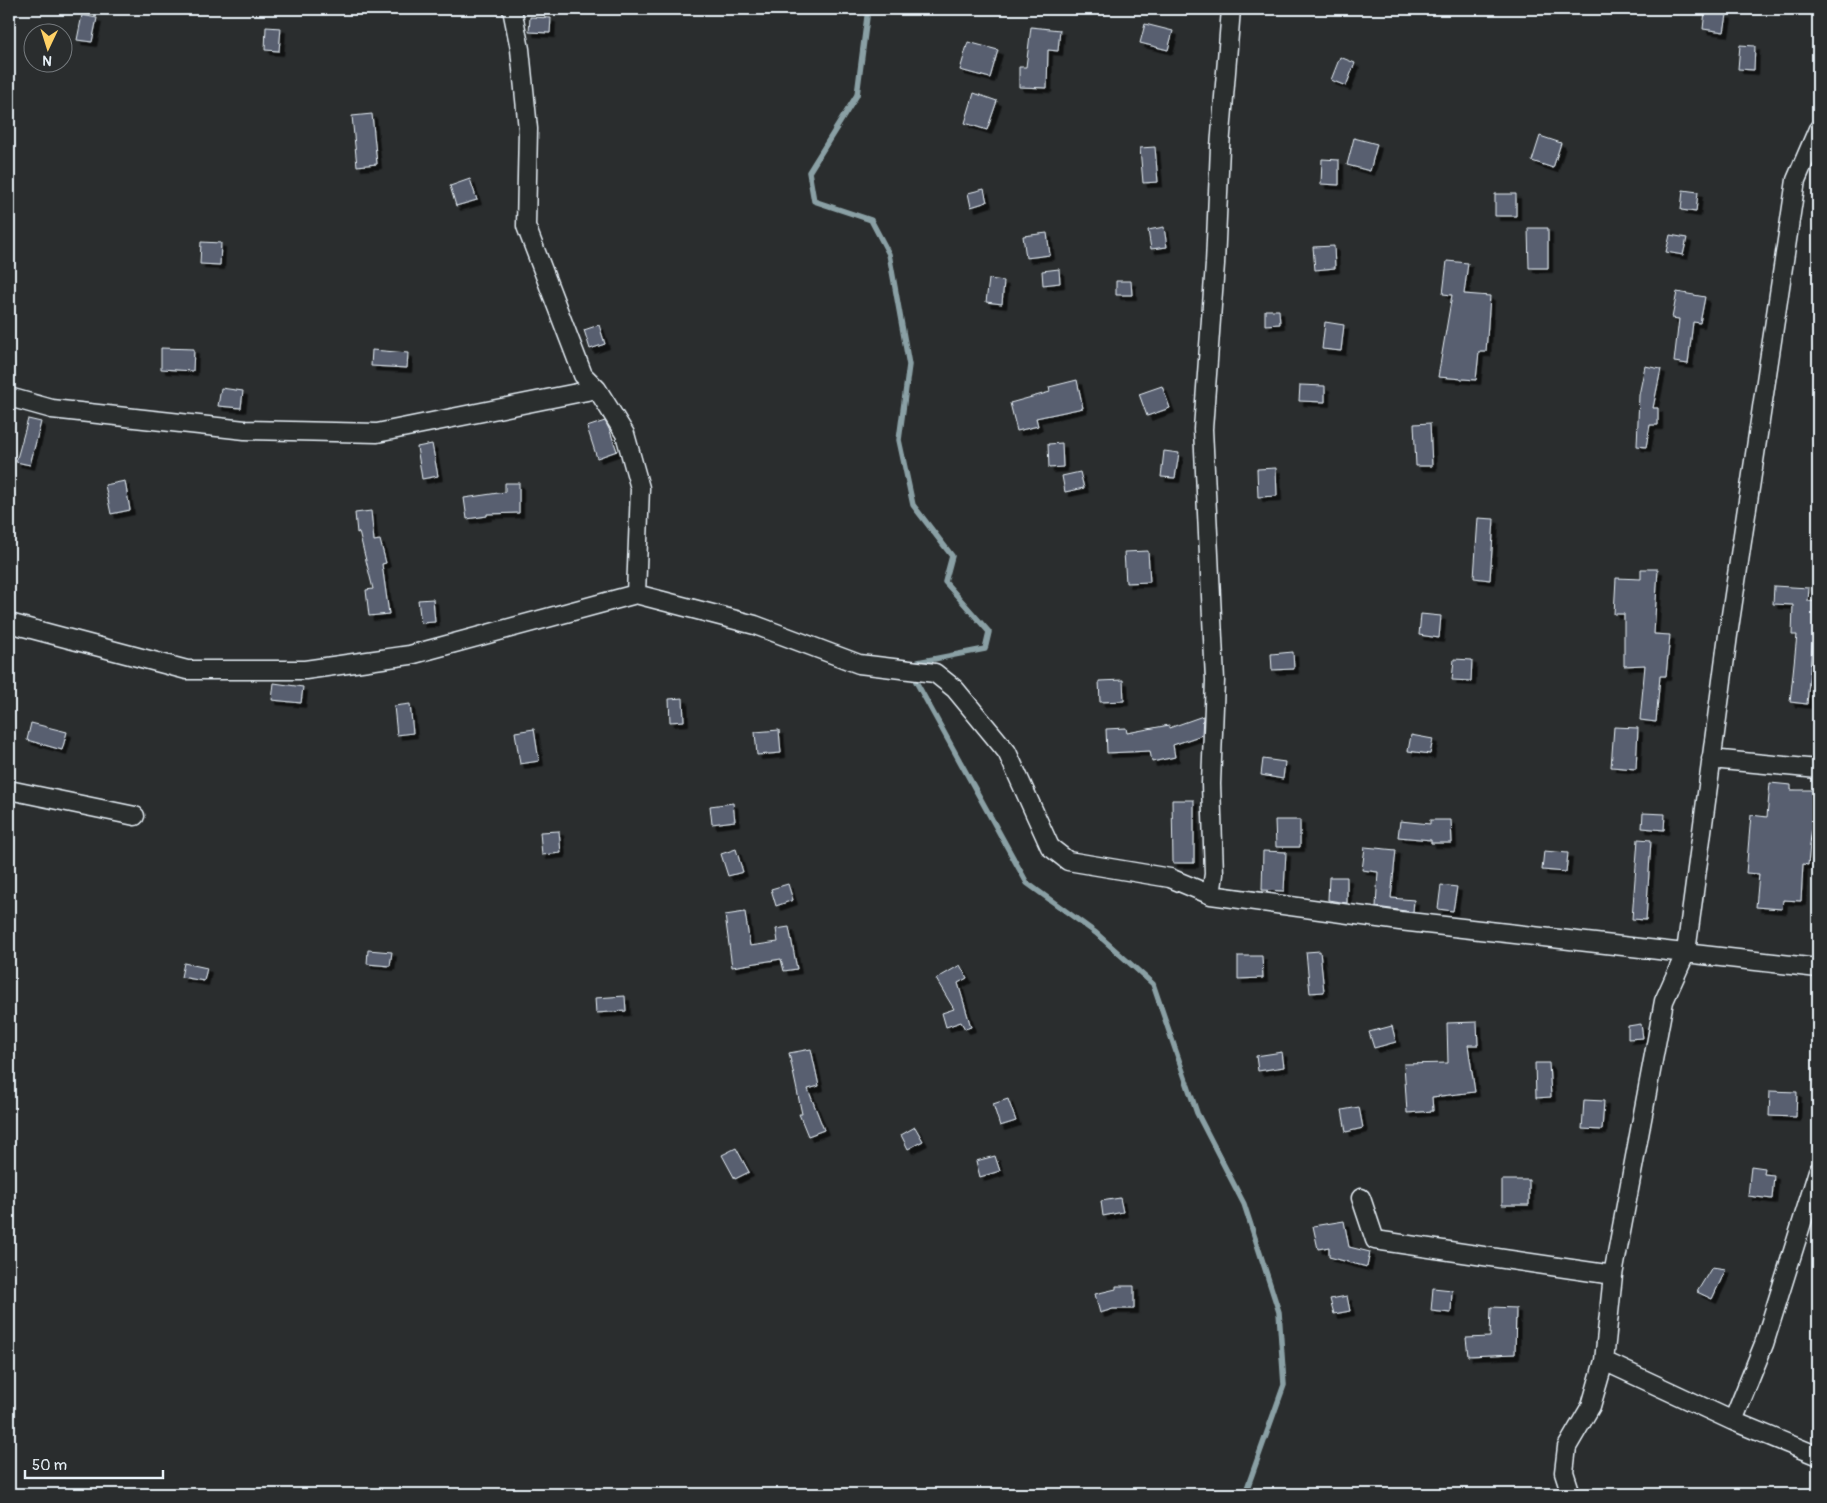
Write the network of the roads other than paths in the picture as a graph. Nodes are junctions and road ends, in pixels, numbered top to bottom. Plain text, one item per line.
1 (512, 9) edge
2 (1231, 9) edge
3 (1818, 129) edge
4 (597, 389) junction
5 (9, 398) edge
6 (636, 594) junction
7 (9, 623) edge
8 (1711, 759) junction
9 (1818, 769) edge
10 (9, 790) edge
11 (135, 816) dead end
12 (1212, 894) junction
13 (1686, 952) junction
14 (1818, 968) edge
15 (1818, 1171) edge
16 (1361, 1198) dead end
17 (1613, 1275) junction
18 (1604, 1361) junction
19 (1733, 1422) junction
20 (1818, 1456) edge
21 (1572, 1494) edge

1 - 4 street
2 - 12 street
3 - 8 street
4 - 5 street
4 - 6 street
6 - 7 street
6 - 12 street
8 - 9 street
8 - 13 street
10 - 11 street
12 - 13 street
13 - 14 street
13 - 17 street
15 - 19 street
16 - 17 street
17 - 18 street
18 - 19 street
18 - 21 street
19 - 20 street

